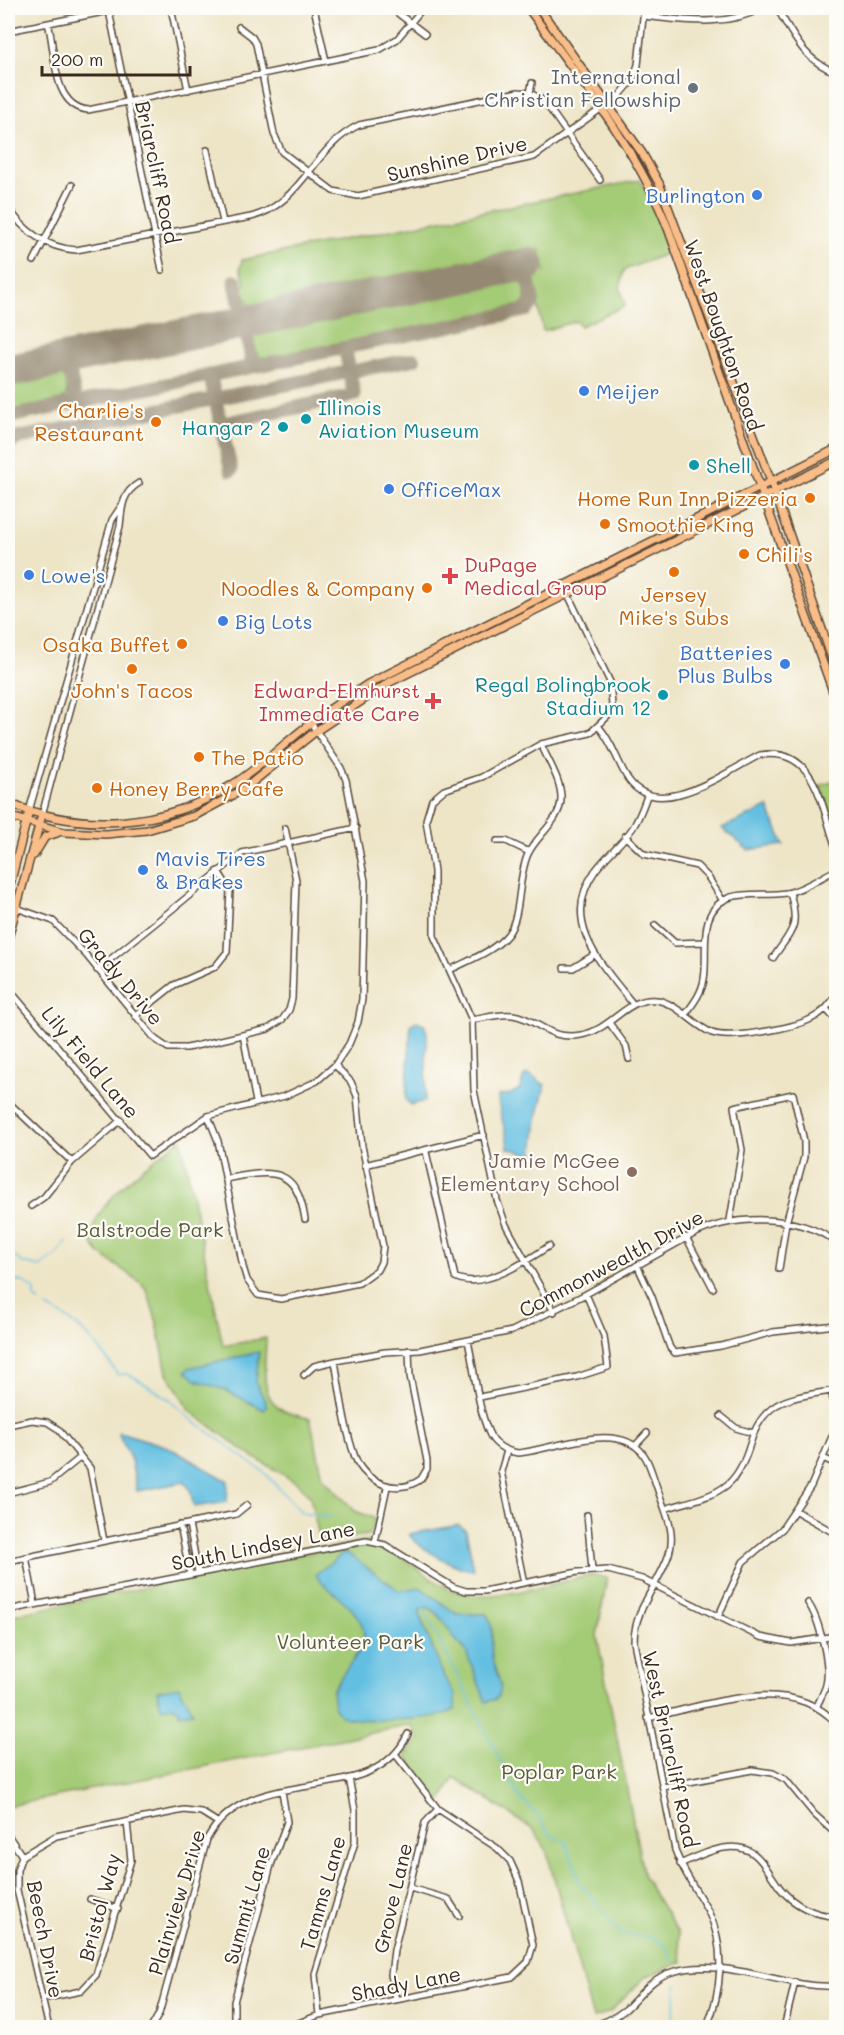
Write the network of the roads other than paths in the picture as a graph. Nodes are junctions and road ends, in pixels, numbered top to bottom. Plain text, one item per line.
1 (124, 8) edge
2 (171, 8) edge
3 (314, 8) edge
4 (390, 8) edge
5 (423, 8) edge
6 (528, 8) edge
7 (539, 8) edge
8 (644, 8) edge
9 (762, 8) edge
10 (777, 8) edge
11 (109, 10) junction
12 (644, 16) junction
13 (411, 22) junction
14 (48, 23) junction
15 (239, 27) dead end
16 (8, 31) edge
17 (425, 34) dead end
18 (326, 61) junction
19 (837, 72) edge
20 (262, 75) junction
21 (532, 83) dead end
22 (188, 90) junction
23 (530, 93) junction
24 (128, 103) junction
25 (608, 104) junction
26 (600, 109) junction
27 (567, 134) junction
28 (207, 150) dead end
29 (307, 173) junction
30 (600, 180) dead end
31 (72, 185) dead end
32 (8, 206) edge
33 (223, 222) junction
34 (156, 236) junction
35 (43, 241) junction
36 (34, 261) dead end
37 (162, 270) dead end
38 (837, 449) edge
39 (837, 461) edge
40 (771, 481) junction
41 (139, 483) dead end
42 (760, 486) junction
43 (774, 492) junction
44 (764, 497) junction
45 (123, 504) junction
46 (668, 534) junction
47 (643, 557) junction
48 (564, 584) junction
49 (568, 594) junction
50 (837, 670) edge
51 (837, 700) edge
52 (310, 723) junction
53 (599, 727) junction
54 (316, 731) junction
55 (541, 744) junction
56 (647, 796) junction
57 (8, 803) edge
58 (29, 811) junction
59 (42, 815) junction
60 (8, 816) edge
61 (26, 823) junction
62 (837, 824) edge
63 (39, 826) junction
64 (829, 826) junction
65 (285, 828) dead end
66 (356, 828) junction
67 (64, 832) junction
68 (626, 836) junction
69 (497, 841) dead end
70 (289, 842) junction
71 (837, 848) edge
72 (529, 852) junction
73 (28, 865) junction
74 (837, 870) edge
75 (218, 871) junction
76 (8, 890) edge
77 (790, 893) junction
78 (723, 901) junction
79 (8, 904) edge
80 (17, 907) junction
81 (655, 926) dead end
82 (8, 938) edge
83 (705, 942) junction
84 (594, 955) junction
85 (773, 958) dead end
86 (564, 969) dead end
87 (97, 970) junction
88 (450, 970) junction
89 (8, 988) edge
90 (837, 994) edge
91 (633, 1004) junction
92 (826, 1009) junction
93 (685, 1015) junction
94 (135, 1016) junction
95 (472, 1020) junction
96 (837, 1020) edge
97 (610, 1024) junction
98 (243, 1035) junction
99 (629, 1059) dead end
100 (335, 1065) junction
101 (256, 1102) junction
102 (9, 1106) edge
103 (208, 1116) junction
104 (121, 1120) junction
105 (484, 1135) junction
106 (426, 1152) junction
107 (72, 1162) junction
108 (365, 1165) junction
109 (225, 1179) junction
110 (31, 1206) dead end
111 (304, 1219) dead end
112 (730, 1220) junction
113 (786, 1223) junction
114 (837, 1232) edge
115 (687, 1237) junction
116 (834, 1240) edge
117 (549, 1246) dead end
118 (525, 1262) junction
119 (637, 1265) junction
120 (779, 1269) dead end
121 (377, 1270) junction
122 (384, 1274) dead end
123 (713, 1288) dead end
124 (586, 1294) junction
125 (554, 1312) junction
126 (837, 1325) edge
127 (468, 1341) junction
128 (409, 1350) junction
129 (335, 1361) junction
130 (304, 1375) dead end
131 (834, 1391) edge
132 (480, 1397) junction
133 (722, 1416) dead end
134 (8, 1425) edge
135 (647, 1433) dead end
136 (753, 1433) junction
137 (635, 1446) junction
138 (507, 1451) junction
139 (81, 1457) junction
140 (823, 1458) junction
141 (837, 1464) edge
142 (387, 1487) junction
143 (8, 1493) edge
144 (247, 1505) dead end
145 (664, 1509) junction
146 (796, 1511) junction
147 (587, 1515) dead end
148 (189, 1524) junction
149 (180, 1526) junction
150 (837, 1534) edge
151 (104, 1541) junction
152 (375, 1542) junction
153 (26, 1557) junction
154 (8, 1561) edge
155 (592, 1570) junction
156 (198, 1572) junction
157 (189, 1574) junction
158 (524, 1583) junction
159 (654, 1584) junction
160 (808, 1603) dead end
161 (35, 1604) junction
162 (8, 1610) edge
163 (718, 1617) junction
164 (837, 1636) edge
165 (822, 1640) junction
166 (817, 1706) junction
167 (648, 1718) junction
168 (837, 1723) edge
169 (408, 1734) dead end
170 (396, 1755) junction
171 (349, 1778) junction
172 (663, 1787) junction
173 (282, 1791) junction
174 (438, 1809) junction
175 (127, 1822) junction
176 (217, 1822) junction
177 (837, 1834) edge
178 (8, 1835) edge
179 (22, 1856) junction
180 (680, 1864) junction
181 (410, 1888) junction
182 (90, 1899) dead end
183 (118, 1909) junction
184 (459, 1916) dead end
185 (837, 1916) edge
186 (720, 1970) junction
187 (795, 1982) junction
188 (837, 1986) edge
189 (42, 1999) junction
190 (396, 2000) junction
191 (319, 2016) junction
192 (49, 2028) edge
193 (151, 2028) edge
194 (234, 2028) edge
195 (286, 2028) edge
196 (584, 2028) edge
197 (706, 2028) edge
198 (784, 2028) edge

1 - 11 street
2 - 22 street
3 - 18 street
4 - 13 street
5 - 13 street
6 - 26 main road, West Boughton Road
7 - 25 main road, West Boughton Road
8 - 12 street, Sunshine Drive
9 - 12 street
10 - 19 street
11 - 14 street
11 - 24 street, Briarcliff Road
12 - 25 street, Sunshine Drive
13 - 17 street
13 - 18 street
14 - 16 street
14 - 24 street
15 - 20 street, Sunshine Drive
18 - 20 street
20 - 22 street
20 - 29 street, Sunshine Drive
21 - 23 street
22 - 24 street
23 - 27 street
23 - 29 street
24 - 34 street, Briarcliff Road
25 - 26 street, Sunshine Drive
25 - 40 main road, West Boughton Road
26 - 27 street, Sunshine Drive
26 - 42 main road, West Boughton Road
27 - 29 street, Sunshine Drive
27 - 30 street
28 - 33 street
29 - 33 street
31 - 35 street
32 - 35 street
33 - 34 street
34 - 35 street
34 - 37 street, Briarcliff Road
35 - 36 street
38 - 40 main road
39 - 43 main road
40 - 42 main road
40 - 43 main road, West Boughton Road
41 - 45 street
42 - 44 main road, West Boughton Road
42 - 46 main road
43 - 44 main road
43 - 50 main road, West Boughton Road
44 - 47 main road
44 - 51 main road, West Boughton Road
45 - 58 street
45 - 59 street
46 - 47 main road
46 - 48 main road
47 - 49 main road
48 - 49 street
48 - 52 main road
49 - 53 street
49 - 54 main road
52 - 54 street
52 - 59 main road
53 - 55 street
53 - 56 street
54 - 66 street
54 - 67 main road
55 - 72 street
55 - 88 street
56 - 64 street
56 - 68 street
57 - 58 main road
58 - 59 main road
58 - 61 main road
59 - 63 main road
60 - 61 main road
61 - 63 main road
61 - 76 main road
62 - 64 street
63 - 67 main road
63 - 73 main road
64 - 71 street
65 - 70 street, Grady Drive
66 - 70 street
66 - 100 street
67 - 73 main road
68 - 78 street
68 - 84 street
69 - 72 street
70 - 75 street
70 - 98 street, Grady Drive
72 - 88 street
73 - 80 main road
74 - 77 street
75 - 87 street
75 - 94 street
77 - 78 street
77 - 85 street
78 - 83 street
79 - 80 street, Grady Drive
80 - 82 main road
80 - 87 street, Grady Drive
81 - 83 street
83 - 93 street
84 - 86 street
84 - 91 street
87 - 94 street, Grady Drive
88 - 95 street
89 - 104 street, Lily Field Lane
90 - 92 street
91 - 93 street
91 - 97 street
92 - 93 street
92 - 96 street
94 - 98 street, Grady Drive
95 - 97 street
95 - 105 street
97 - 99 street
98 - 101 street
100 - 101 street
100 - 108 street
101 - 103 street
102 - 107 street
103 - 104 street, Lily Field Lane
103 - 109 street
104 - 107 street
105 - 106 street
105 - 118 street
106 - 108 street
106 - 118 street
107 - 110 street
108 - 121 street
109 - 111 street
109 - 121 street
112 - 113 street, Commonwealth Drive
112 - 113 street
112 - 115 street, Commonwealth Drive
113 - 116 street, Commonwealth Drive
113 - 120 street
114 - 116 street
115 - 119 street, Commonwealth Drive
115 - 123 street
117 - 118 street
118 - 125 street
119 - 124 street, Commonwealth Drive
119 - 126 street
121 - 122 street
124 - 125 street, Commonwealth Drive
124 - 132 street
125 - 127 street, Commonwealth Drive
127 - 128 street, Commonwealth Drive
127 - 132 street
128 - 129 street, Commonwealth Drive
128 - 142 street
129 - 130 street, Commonwealth Drive
129 - 142 street
131 - 136 street
131 - 140 street
132 - 138 street
133 - 136 street
134 - 139 street
135 - 137 street
136 - 145 street
137 - 138 street
137 - 145 street, West Briarcliff Road
138 - 158 street
139 - 143 street
139 - 151 street
140 - 141 street
140 - 146 street
142 - 152 street
144 - 148 street
145 - 159 street, West Briarcliff Road
146 - 150 street
146 - 163 street
147 - 155 street
148 - 149 street
148 - 156 street
149 - 151 street
149 - 157 street
151 - 153 street
152 - 156 street, South Lindsey Lane
152 - 158 street, South Lindsey Lane
153 - 154 street
153 - 161 street
155 - 158 street, South Lindsey Lane
155 - 159 street, South Lindsey Lane
156 - 157 street, South Lindsey Lane
157 - 161 street, South Lindsey Lane
159 - 163 street, South Lindsey Lane
159 - 167 street, West Briarcliff Road
160 - 165 street
161 - 162 street, South Lindsey Lane
163 - 165 street, South Lindsey Lane
164 - 165 street, South Lindsey Lane
165 - 166 street
166 - 167 street
166 - 168 street
167 - 172 street, West Briarcliff Road
169 - 170 street, Plainview Drive
170 - 171 street, Plainview Drive
170 - 174 street
171 - 173 street, Plainview Drive
171 - 191 street, Tamms Lane
172 - 177 street
172 - 180 street, West Briarcliff Road
173 - 176 street, Plainview Drive
173 - 194 street, Summit Lane
174 - 181 street, Grove Lane
174 - 190 street, Shady Lane
175 - 176 street
175 - 179 street
175 - 183 street, Bristol Way
176 - 193 street, Plainview Drive
178 - 179 street
179 - 189 street, Beech Drive
180 - 185 street
180 - 186 street, West Briarcliff Road
181 - 184 street
181 - 190 street, Grove Lane
182 - 183 street
183 - 189 street, Bristol Way
186 - 187 street
186 - 196 street
186 - 197 street, West Briarcliff Road
187 - 188 street
187 - 198 street
189 - 192 street, Beech Drive
190 - 191 street, Shady Lane
191 - 195 street, Shady Lane

